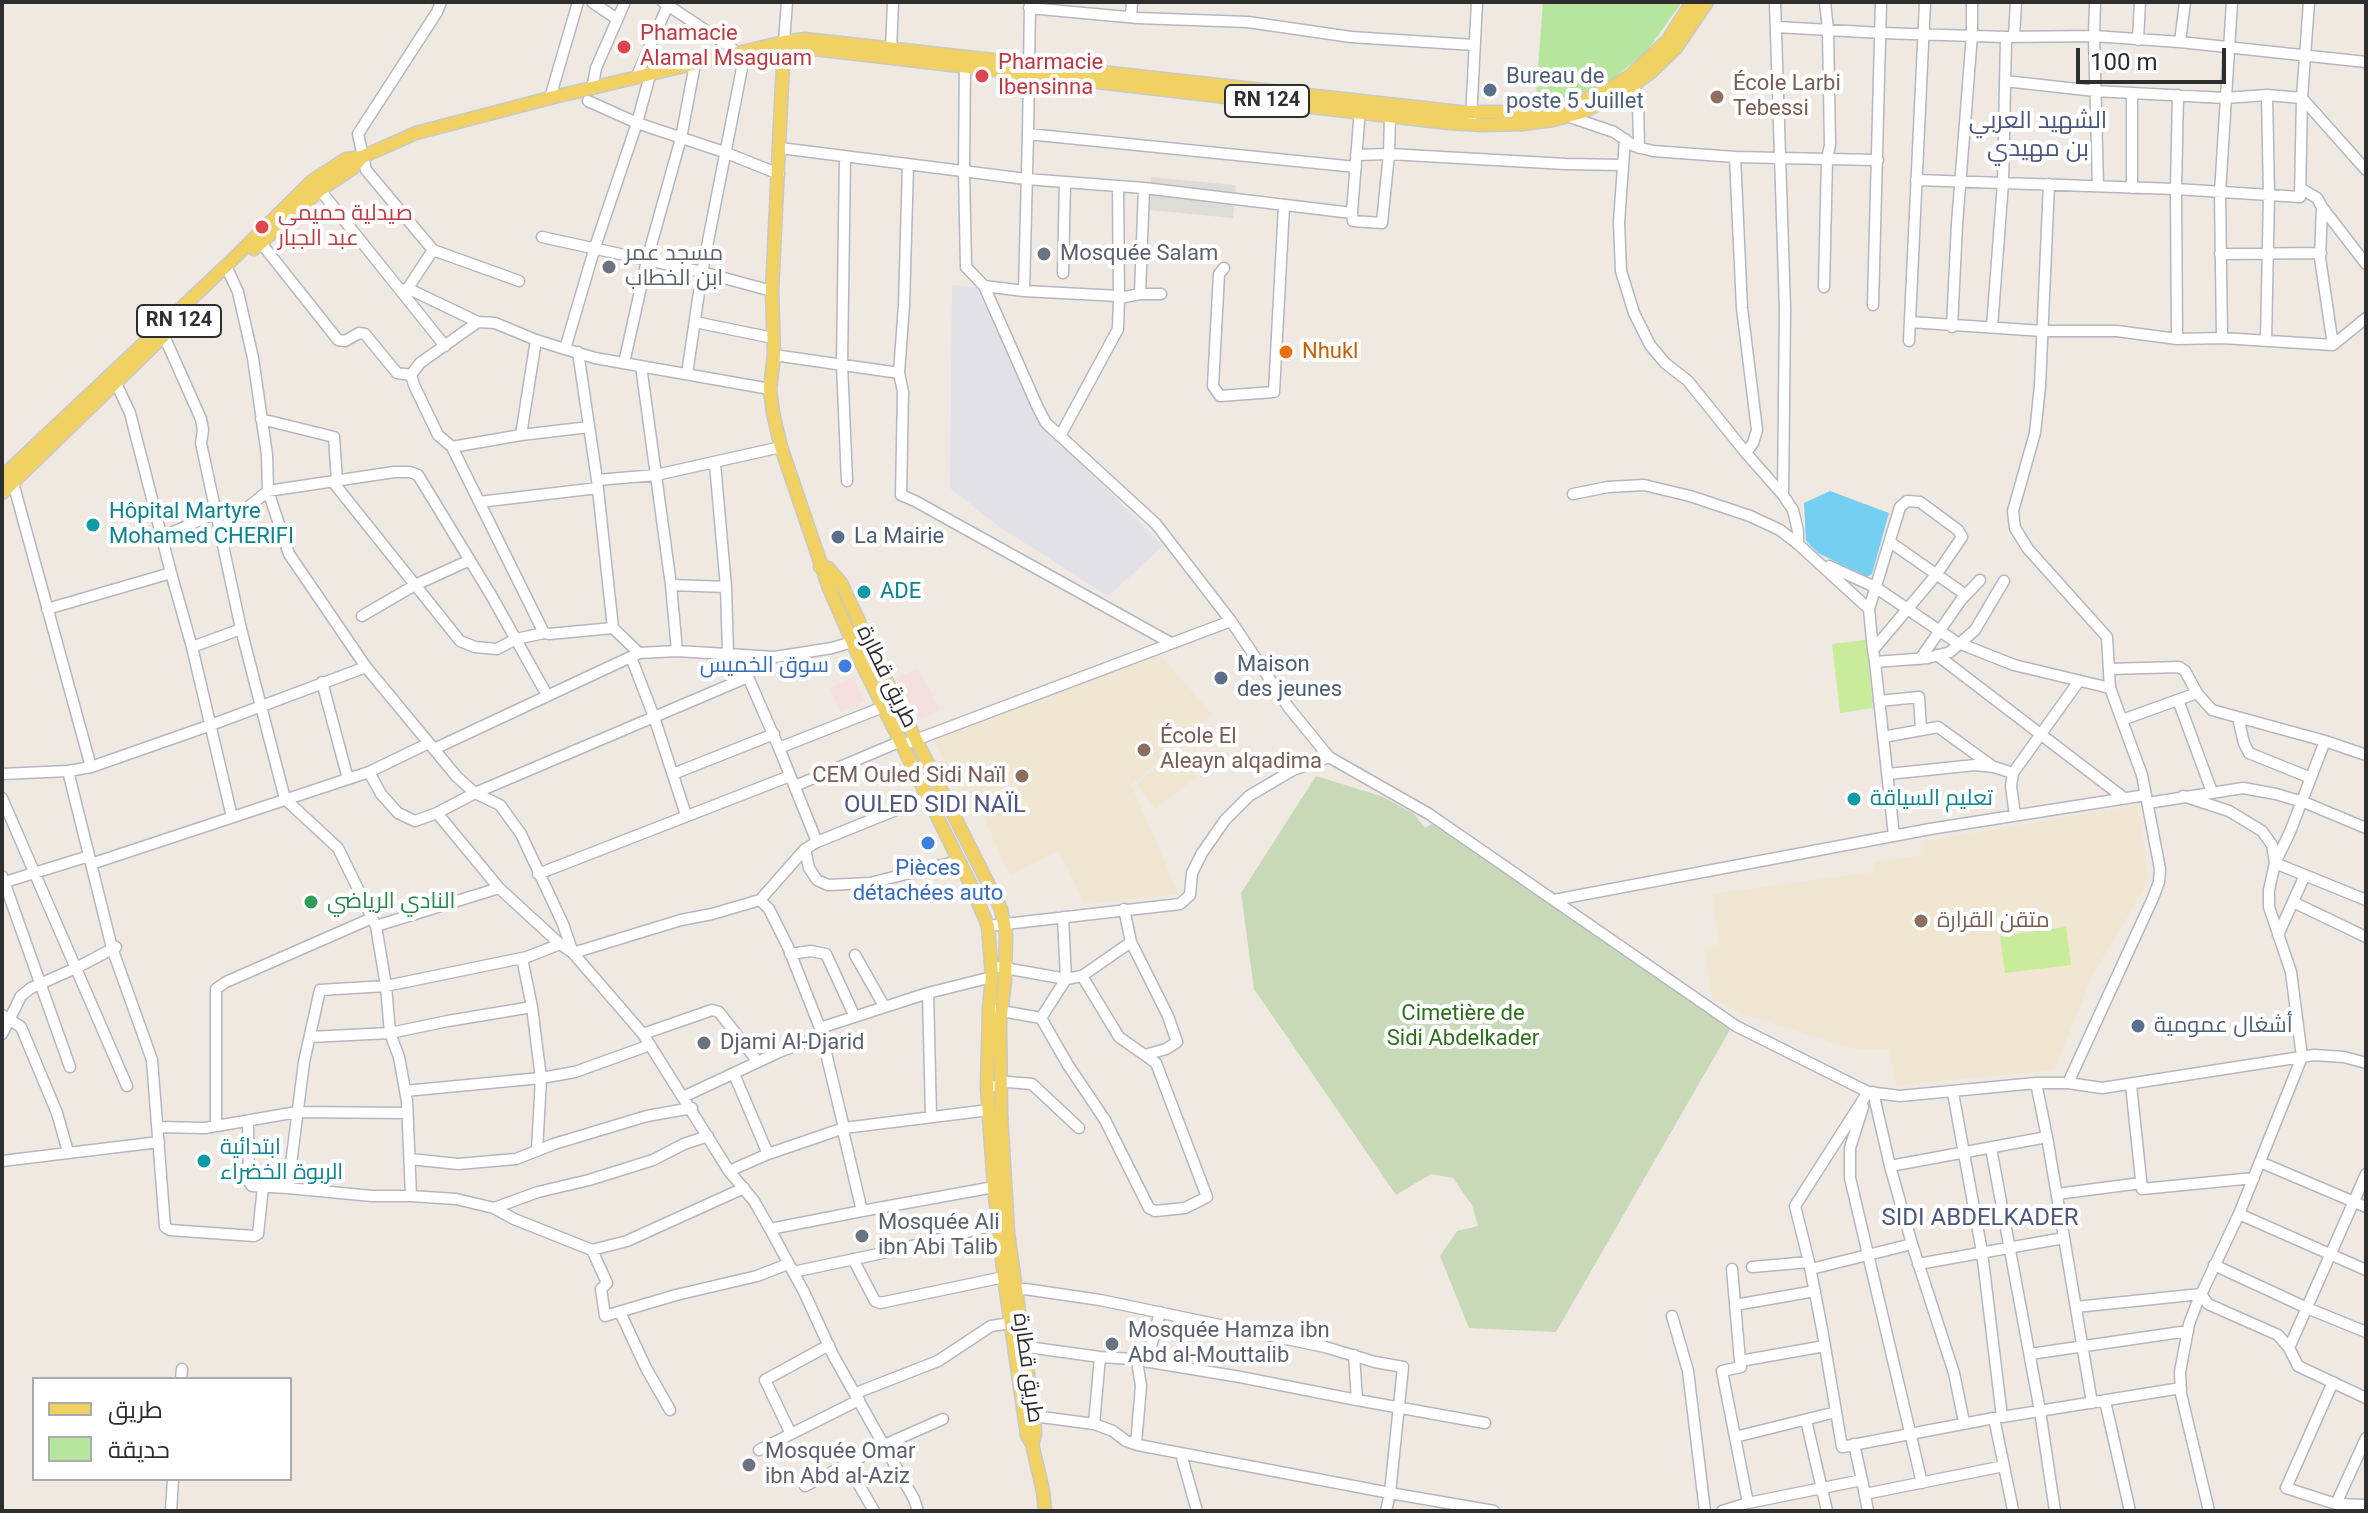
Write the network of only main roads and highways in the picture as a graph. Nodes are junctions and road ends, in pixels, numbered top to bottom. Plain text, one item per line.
1 (1692, 2) edge
2 (1707, 2) edge
3 (784, 42) junction
4 (965, 62) junction
5 (1632, 80) junction
6 (1360, 106) junction
7 (1471, 119) junction
8 (316, 186) junction
9 (228, 269) junction
10 (8, 477) edge
11 (2, 493) edge
12 (820, 567) junction
13 (995, 1010) junction
14 (1011, 1292) junction
15 (1019, 1346) junction
16 (1045, 1511) edge

1 - 5 main road, RN 124
2 - 5 main road, RN 124
3 - 4 main road, RN 124
3 - 4 main road, RN 124
3 - 8 main road, RN 124
3 - 12 main road, طريق قطارة
4 - 6 main road, RN 124
5 - 7 main road, RN 124
5 - 7 main road, RN 124
6 - 7 main road, RN 124
6 - 7 main road, RN 124
8 - 9 main road, RN 124
8 - 9 main road, RN 124
9 - 10 main road, RN 124
9 - 10 main road, RN 124
10 - 11 main road, RN 124
12 - 13 main road, طريق قطارة
12 - 13 main road, طريق قطارة
13 - 14 main road, طريق قطارة
13 - 14 main road, طريق قطارة
14 - 15 main road, طريق قطارة
14 - 15 main road, طريق قطارة
15 - 16 main road, طريق قطارة

